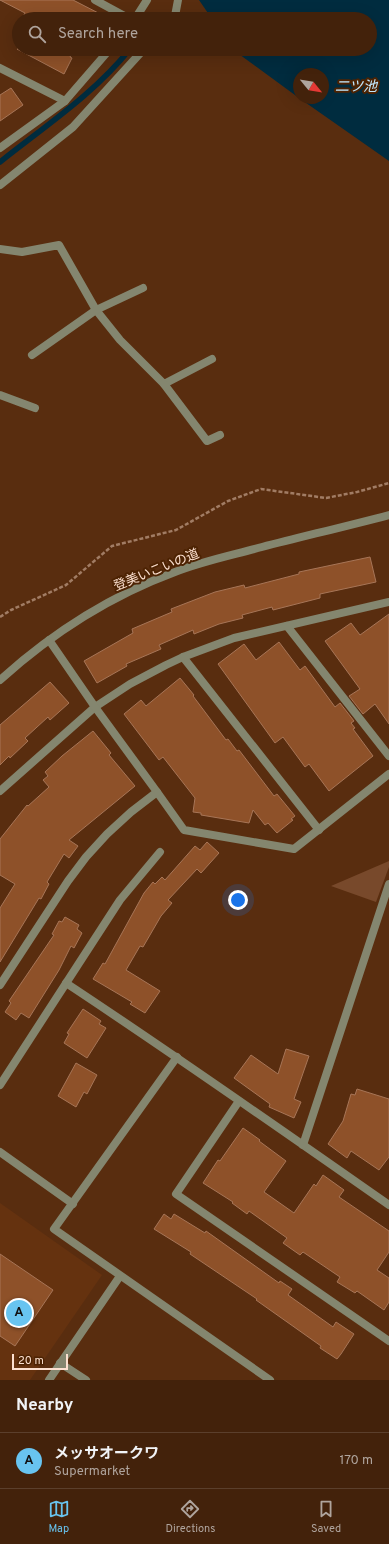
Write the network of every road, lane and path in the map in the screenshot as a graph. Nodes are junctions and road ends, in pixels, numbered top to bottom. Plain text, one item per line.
1 (95, 0) edge
2 (147, 0) edge
3 (178, 0) edge
4 (117, 12) edge
5 (139, 12) edge
6 (176, 12) edge
7 (104, 56) edge
8 (138, 56) edge
9 (0, 68) edge
10 (65, 101) junction
11 (0, 148) edge
12 (0, 185) edge
13 (0, 249) edge
14 (142, 288) dead end
15 (96, 310) junction
16 (32, 354) dead end
17 (212, 359) dead end
18 (164, 384) junction
19 (0, 395) edge
20 (35, 408) dead end
21 (220, 435) dead end
22 (389, 483) edge
23 (389, 515) edge
24 (389, 602) edge
25 (0, 617) edge
26 (287, 626) junction
27 (49, 640) junction
28 (183, 657) junction
29 (0, 680) edge
30 (95, 707) junction
31 (389, 756) edge
32 (389, 774) edge
33 (0, 791) edge
34 (156, 792) junction
35 (319, 830) junction
36 (160, 852) dead end
37 (389, 884) edge
38 (66, 983) junction
39 (0, 986) edge
40 (177, 1057) junction
41 (0, 1085) edge
42 (239, 1101) junction
43 (303, 1145) junction
44 (0, 1152) edge
45 (73, 1204) junction
46 (389, 1205) edge
47 (120, 1276) junction
48 (389, 1341) edge
49 (60, 1363) junction
50 (49, 1380) edge
51 (86, 1380) edge
52 (270, 1380) edge

1 - 4 street
2 - 5 street
3 - 6 street
7 - 10 street
8 - 12 street
9 - 10 street
10 - 11 street
13 - 15 street
14 - 15 street
15 - 16 street
15 - 18 street
17 - 18 street
18 - 21 street
19 - 20 street
22 - 25 path
23 - 27 street, 登美いこいの道
24 - 26 street
26 - 28 street
26 - 31 street
27 - 29 street, 登美いこいの道
27 - 30 street
28 - 30 street
28 - 35 street
30 - 33 street
30 - 34 street
32 - 35 street
34 - 35 street
34 - 39 street
36 - 38 street
37 - 43 street
38 - 40 street
38 - 41 street
40 - 42 street
40 - 45 street
42 - 43 street
42 - 48 street
43 - 46 street
44 - 45 street
45 - 47 street
47 - 49 street
47 - 52 street
49 - 50 street
49 - 51 street

